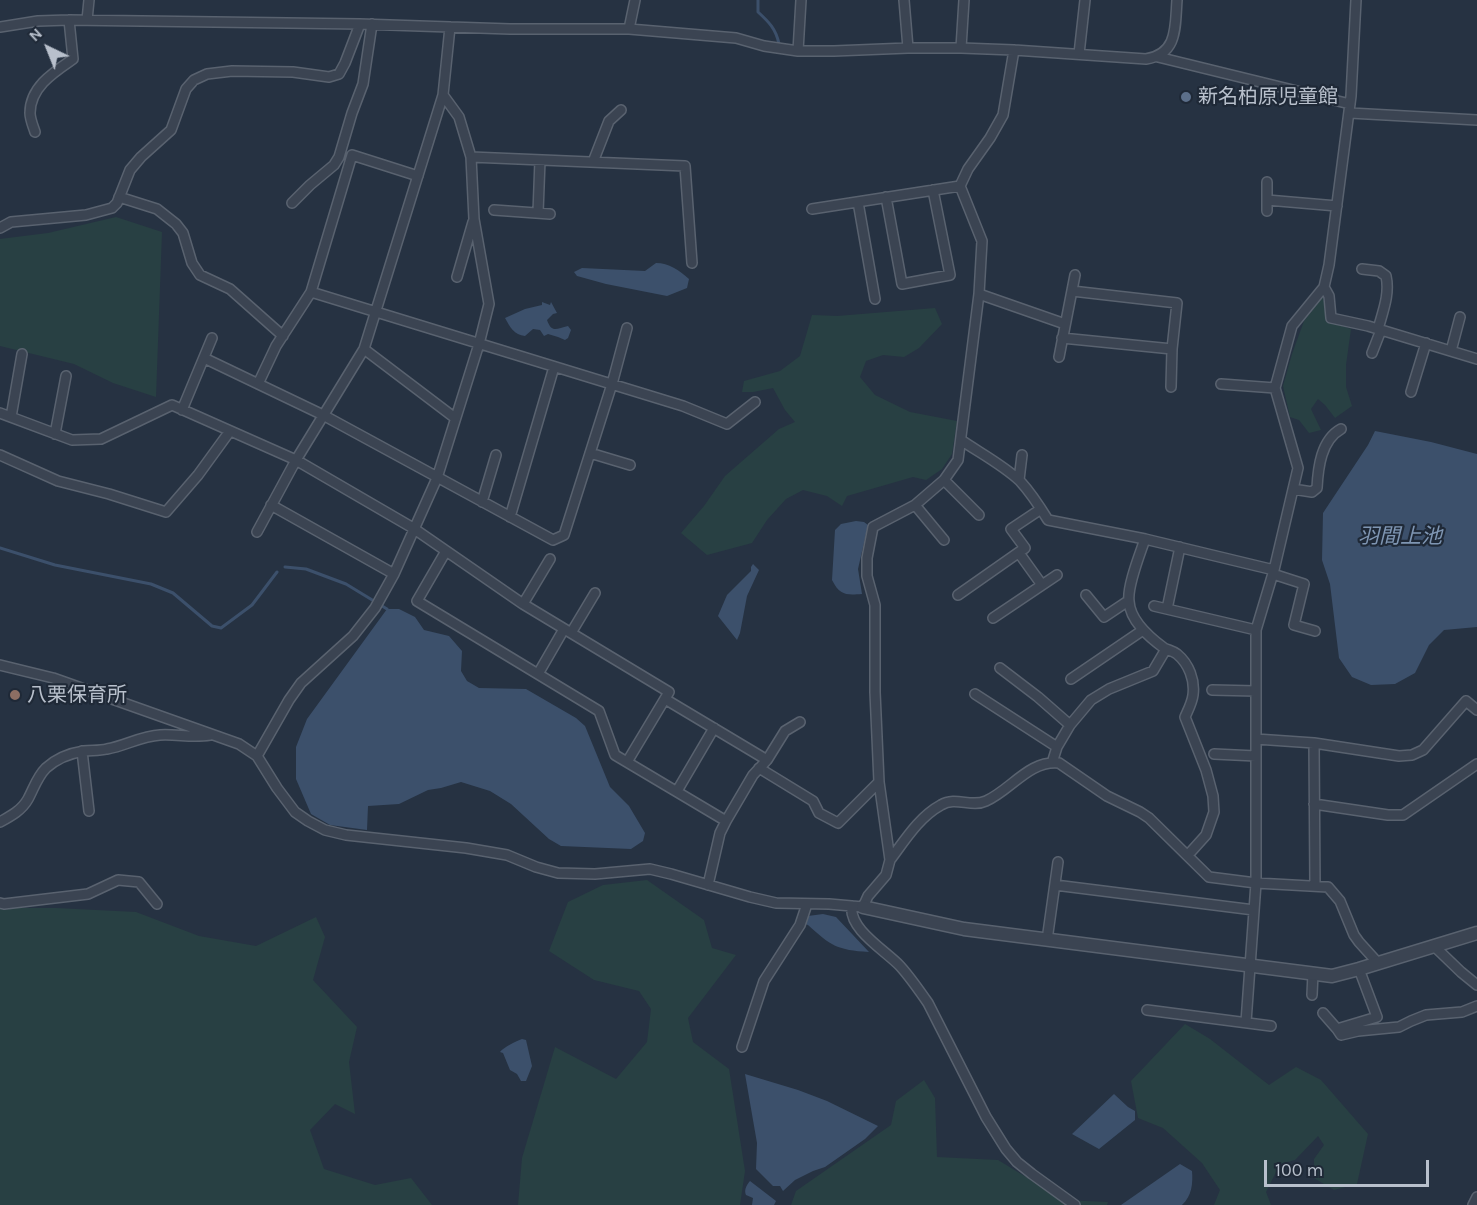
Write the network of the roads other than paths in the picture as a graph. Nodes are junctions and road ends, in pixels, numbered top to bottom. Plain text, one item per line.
1 (89, 0) edge
2 (635, 0) edge
3 (801, 0) edge
4 (904, 0) edge
5 (964, 0) edge
6 (1085, 0) edge
7 (1177, 0) edge
8 (1356, 0) edge
9 (69, 20) junction
10 (87, 20) junction
11 (360, 24) junction
12 (372, 24) junction
13 (0, 27) edge
14 (450, 27) junction
15 (629, 29) junction
16 (908, 48) junction
17 (961, 48) junction
18 (1014, 50) junction
19 (798, 51) junction
20 (1079, 54) junction
21 (1158, 57) junction
22 (443, 95) junction
23 (1350, 108) junction
24 (621, 110) dead end
25 (1477, 120) edge
26 (35, 132) dead end
27 (471, 157) junction
28 (540, 160) junction
29 (593, 162) junction
30 (418, 176) junction
31 (1267, 182) dead end
32 (960, 186) junction
33 (933, 190) junction
34 (119, 197) junction
35 (886, 198) junction
36 (1267, 200) junction
37 (858, 202) junction
38 (292, 203) dead end
39 (1337, 206) junction
40 (812, 209) dead end
41 (494, 210) dead end
42 (1266, 211) dead end
43 (538, 213) junction
44 (550, 214) dead end
45 (474, 219) junction
46 (0, 228) edge
47 (692, 263) dead end
48 (1362, 269) dead end
49 (1075, 275) dead end
50 (457, 277) dead end
51 (1324, 287) junction
52 (1072, 291) junction
53 (311, 292) junction
54 (979, 294) junction
55 (875, 300) dead end
56 (376, 312) junction
57 (1460, 316) dead end
58 (1065, 324) junction
59 (627, 328) dead end
60 (1379, 329) junction
61 (283, 336) junction
62 (212, 338) dead end
63 (1062, 338) junction
64 (1426, 343) junction
65 (479, 344) junction
66 (364, 349) junction
67 (1172, 349) junction
68 (1451, 351) junction
69 (1372, 353) dead end
70 (22, 354) dead end
71 (1059, 357) dead end
72 (204, 358) junction
73 (1477, 359) edge
74 (554, 367) junction
75 (66, 376) dead end
76 (258, 384) junction
77 (612, 384) junction
78 (1221, 384) dead end
79 (1171, 387) dead end
80 (1275, 388) junction
81 (1411, 392) dead end
82 (755, 402) dead end
83 (182, 410) junction
84 (0, 413) edge
85 (324, 415) junction
86 (11, 417) junction
87 (455, 418) junction
88 (1341, 429) dead end
89 (230, 430) junction
90 (55, 434) junction
91 (961, 440) junction
92 (590, 453) junction
93 (0, 455) edge
94 (496, 455) dead end
95 (1022, 455) dead end
96 (296, 460) junction
97 (630, 465) dead end
98 (437, 478) junction
99 (944, 480) junction
100 (1019, 480) junction
101 (1293, 489) junction
102 (482, 502) junction
103 (915, 505) junction
104 (272, 506) junction
105 (1041, 509) junction
106 (979, 515) dead end
107 (510, 517) junction
108 (413, 528) junction
109 (257, 532) dead end
110 (1145, 539) junction
111 (944, 540) dead end
112 (1180, 547) junction
113 (446, 551) junction
114 (1019, 553) junction
115 (550, 559) dead end
116 (1273, 572) junction
117 (394, 574) junction
118 (1058, 575) dead end
119 (1042, 585) junction
120 (595, 593) dead end
121 (958, 595) dead end
122 (1086, 595) dead end
123 (1128, 601) junction
124 (523, 604) junction
125 (1154, 606) dead end
126 (1167, 609) junction
127 (993, 618) dead end
128 (1143, 630) junction
129 (1256, 630) junction
130 (568, 631) junction
131 (1315, 631) dead end
132 (1166, 649) junction
133 (0, 665) edge
134 (1000, 668) dead end
135 (538, 674) junction
136 (1071, 679) dead end
137 (1212, 690) dead end
138 (1256, 691) junction
139 (975, 694) dead end
140 (665, 699) junction
141 (1477, 710) edge
142 (800, 722) dead end
143 (1070, 725) junction
144 (714, 728) junction
145 (212, 735) junction
146 (1256, 739) junction
147 (1314, 743) junction
148 (1057, 747) junction
149 (82, 751) junction
150 (1214, 754) dead end
151 (257, 756) junction
152 (1256, 756) junction
153 (767, 760) junction
154 (627, 762) junction
155 (1052, 763) junction
156 (1477, 764) edge
157 (759, 768) junction
158 (879, 782) junction
159 (676, 791) junction
160 (1314, 804) junction
161 (89, 811) dead end
162 (726, 821) junction
163 (0, 822) edge
164 (1188, 855) junction
165 (890, 860) junction
166 (1058, 862) dead end
167 (1256, 883) junction
168 (708, 885) junction
169 (1055, 885) junction
170 (1315, 886) junction
171 (0, 903) edge
172 (157, 904) dead end
173 (807, 904) junction
174 (858, 907) junction
175 (1254, 910) junction
176 (1477, 933) edge
177 (1047, 940) junction
178 (1434, 946) junction
179 (1378, 963) junction
180 (1250, 965) junction
181 (1359, 969) junction
182 (1313, 974) junction
183 (1477, 985) edge
184 (1312, 995) dead end
185 (1477, 1006) edge
186 (1147, 1010) dead end
187 (1323, 1013) dead end
188 (1246, 1022) junction
189 (1271, 1026) dead end
190 (1337, 1029) junction
191 (742, 1047) dead end
192 (1477, 1197) edge
193 (1075, 1205) edge
194 (1473, 1205) edge

1 - 10 street
2 - 15 street
3 - 19 street
4 - 16 street
5 - 17 street
6 - 20 street
7 - 21 street
8 - 23 street
9 - 10 street
9 - 13 street
9 - 26 street
10 - 11 street
11 - 12 street
11 - 34 street
12 - 14 street
12 - 38 street
14 - 15 street
14 - 22 street
15 - 19 street
16 - 17 street
16 - 19 street
17 - 18 street
18 - 20 street
18 - 32 street
20 - 21 street
21 - 23 street
22 - 27 street
22 - 30 street
23 - 25 street
23 - 39 street
24 - 29 street
27 - 28 street
27 - 45 street
28 - 29 street
28 - 43 street
29 - 47 street
30 - 53 street
30 - 56 street
31 - 36 street
32 - 33 street
32 - 54 street
33 - 35 street
33 - 35 street
34 - 46 street
34 - 61 street
35 - 37 street
36 - 39 street
36 - 42 street
37 - 40 street
37 - 55 street
39 - 51 street
41 - 43 street
43 - 44 street
45 - 50 street
45 - 65 street
48 - 60 street
49 - 52 street
51 - 60 street
51 - 80 street
52 - 58 street
52 - 67 street
53 - 56 street
53 - 61 street
54 - 58 street
54 - 91 street
56 - 65 street
56 - 66 street
57 - 68 street
58 - 63 street
59 - 77 street
60 - 64 street
60 - 69 street
61 - 76 street
62 - 72 street
63 - 67 street
63 - 71 street
64 - 68 street
64 - 81 street
65 - 74 street
65 - 87 street
66 - 85 street
66 - 87 street
67 - 79 street
68 - 73 street
70 - 86 street
72 - 76 street
72 - 83 street
74 - 77 street
74 - 107 street
75 - 90 street
76 - 85 street
77 - 82 street
77 - 92 street
78 - 80 street
80 - 101 street
83 - 89 street
83 - 90 street
84 - 86 street
85 - 96 street
85 - 98 street
86 - 90 street
87 - 98 street
88 - 101 street
89 - 93 street
89 - 96 street
91 - 99 street
91 - 100 street
92 - 97 street
92 - 107 street
94 - 102 street
95 - 100 street
96 - 104 street
96 - 108 street
98 - 102 street
98 - 108 street
99 - 103 street
99 - 106 street
100 - 105 street
101 - 116 street
102 - 107 street
103 - 111 street
103 - 158 street
104 - 109 street
104 - 117 street
105 - 110 street
105 - 114 street
108 - 113 street
108 - 117 street
110 - 112 street
110 - 123 street
112 - 116 street
112 - 126 street
113 - 124 street
113 - 135 street
114 - 119 street
114 - 121 street
115 - 124 street
116 - 129 street
116 - 131 street
117 - 151 street
118 - 119 street
119 - 127 street
120 - 130 street
122 - 123 street
123 - 128 street
124 - 130 street
125 - 126 street
126 - 129 street
128 - 132 street
128 - 136 street
129 - 138 street
130 - 135 street
130 - 140 street
132 - 143 street
132 - 164 street
133 - 145 street
134 - 143 street
135 - 154 street
137 - 138 street
138 - 146 street
139 - 148 street
140 - 144 street
140 - 154 street
141 - 147 street
142 - 153 street
143 - 148 street
144 - 153 street
144 - 159 street
145 - 149 street
145 - 151 street
146 - 147 street
146 - 152 street
147 - 160 street
148 - 155 street
149 - 161 street
149 - 163 street
150 - 152 street
151 - 168 street
152 - 167 street
153 - 157 street
154 - 159 street
155 - 164 street
155 - 165 street
156 - 160 street
157 - 158 street
157 - 162 street
158 - 165 street
159 - 162 street
160 - 170 street
162 - 168 street
164 - 167 street
165 - 174 street
166 - 169 street
167 - 170 street
167 - 175 street
168 - 173 street
169 - 175 street
169 - 177 street
170 - 179 street
171 - 172 street
173 - 174 street
173 - 191 street
174 - 177 street
174 - 193 street
175 - 180 street
176 - 178 street
177 - 180 street
178 - 179 street
178 - 183 street
179 - 181 street
180 - 182 street
180 - 188 street
181 - 182 street
181 - 190 street
182 - 184 street
185 - 190 street
186 - 188 street
187 - 190 street
188 - 189 street
192 - 194 street

